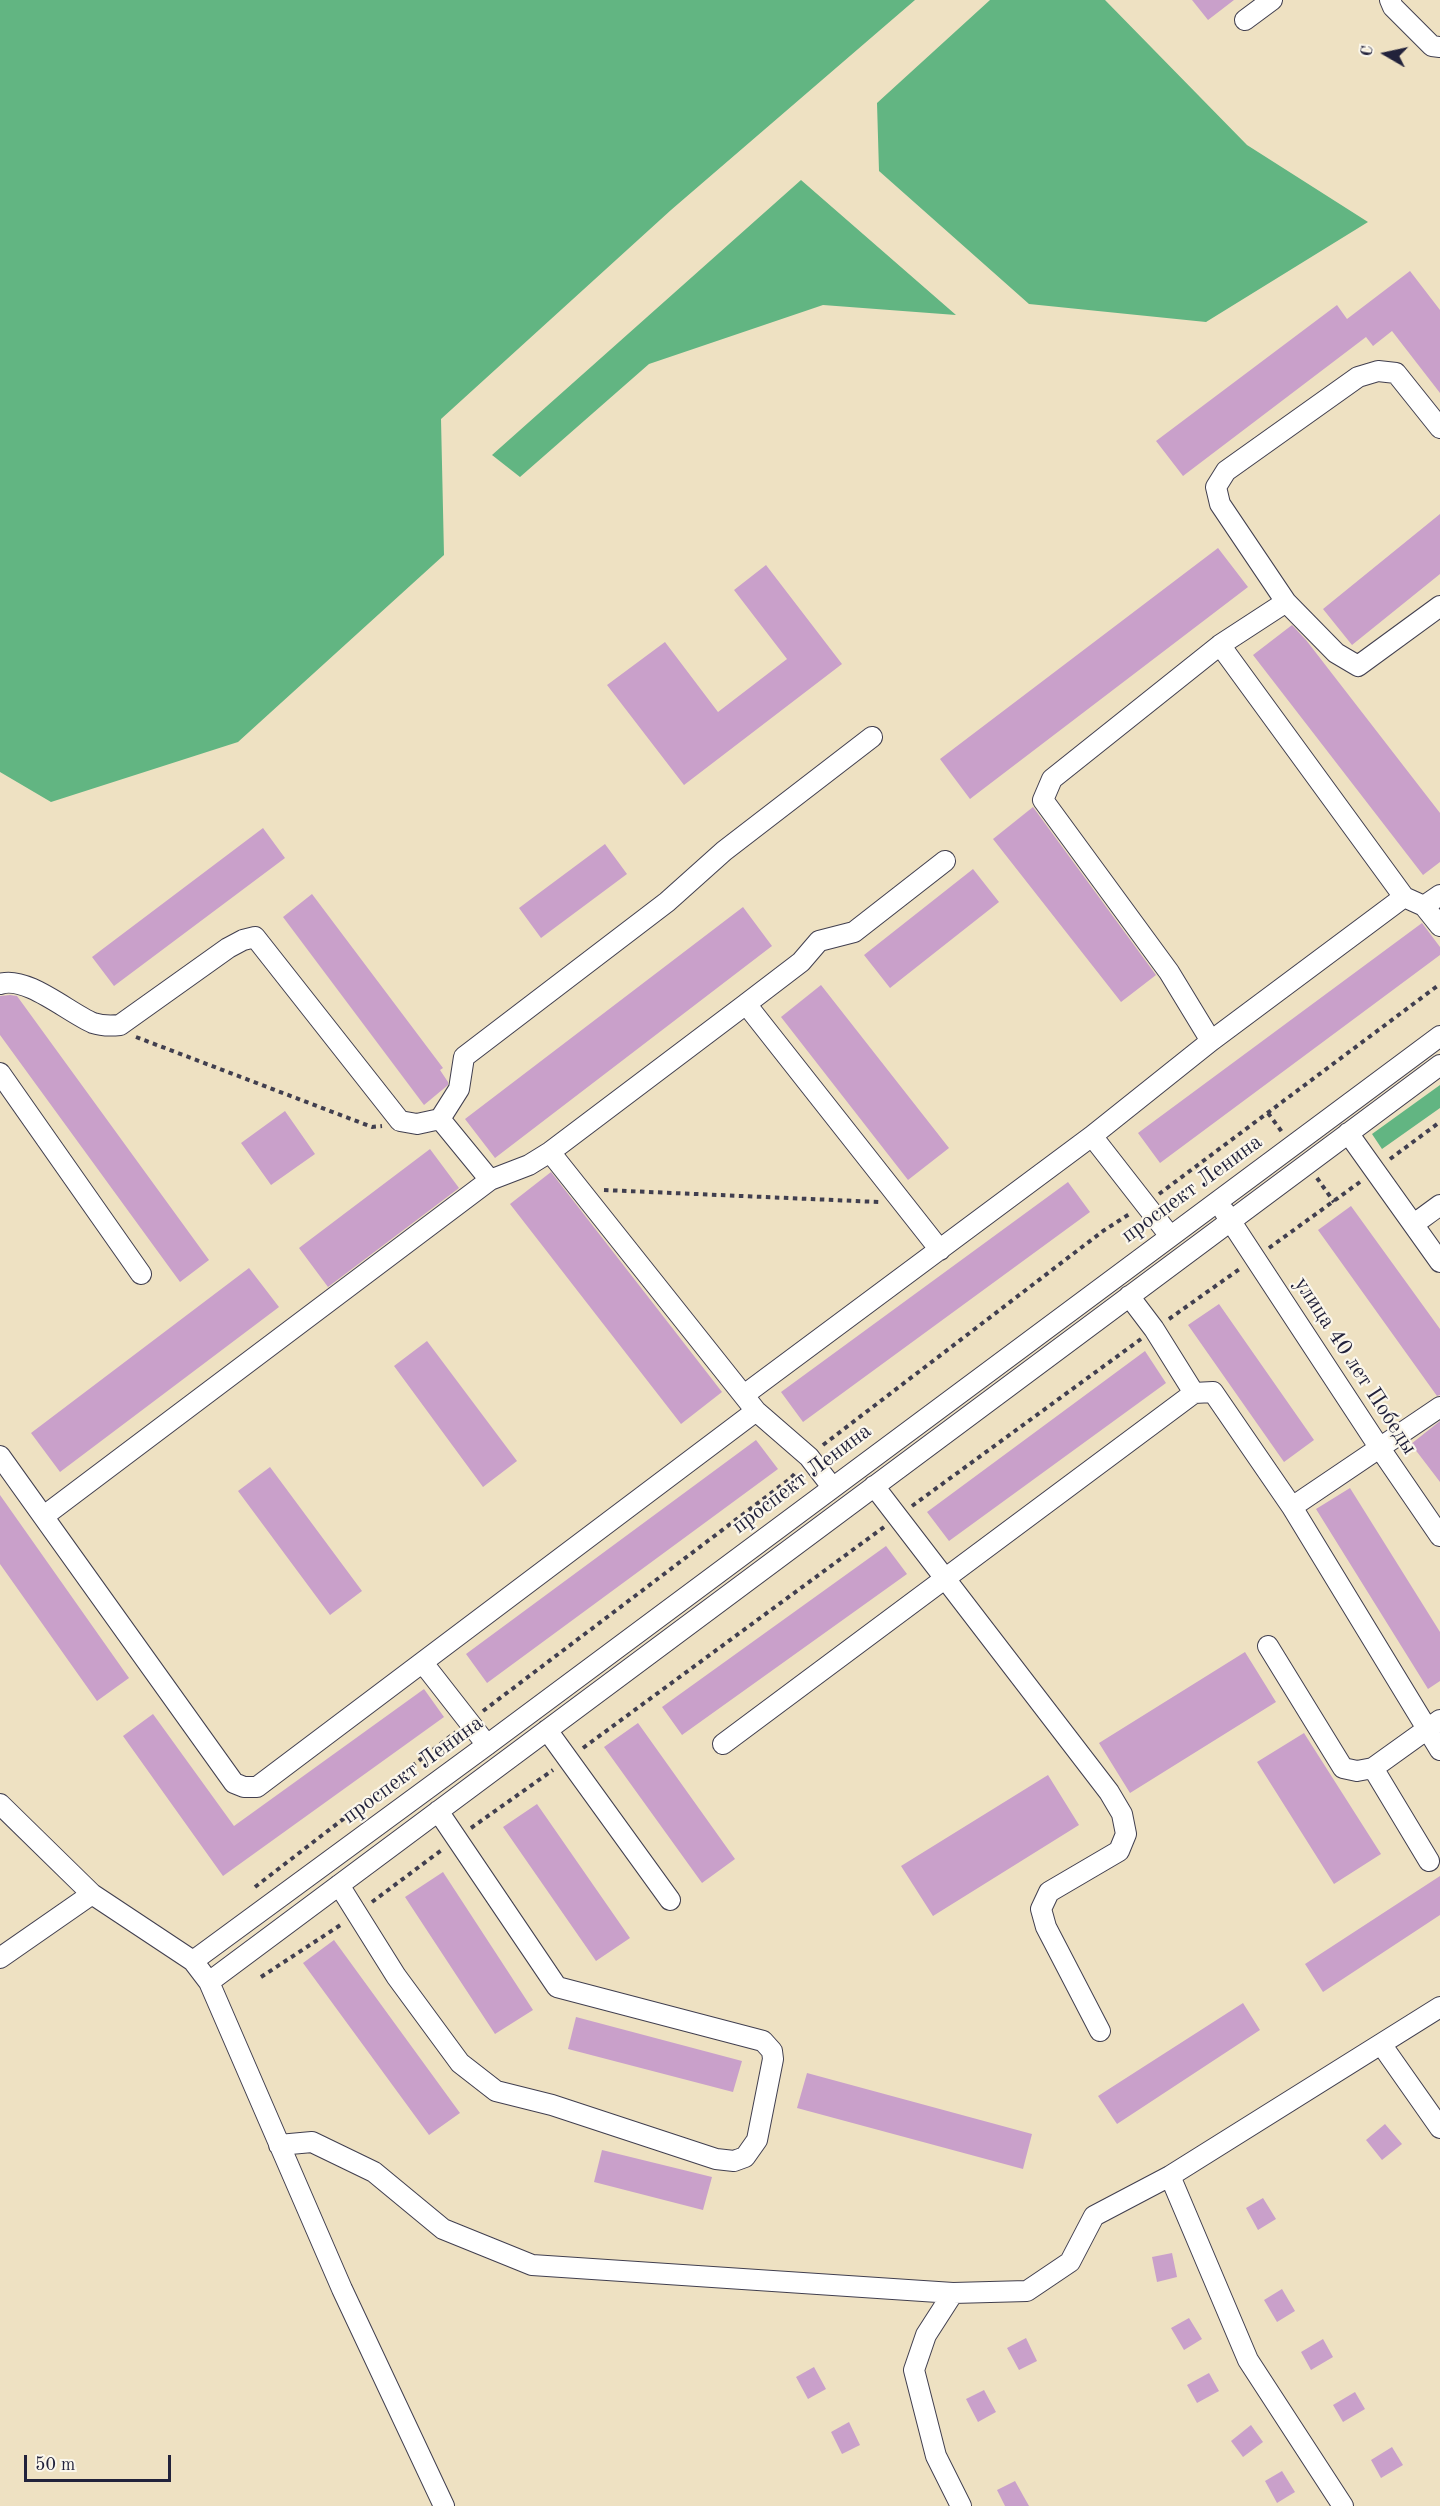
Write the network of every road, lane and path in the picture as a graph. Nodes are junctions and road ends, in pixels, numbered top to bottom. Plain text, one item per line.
1 (1272, 0) edge
2 (1389, 0) edge
3 (1245, 20) dead end
4 (1440, 47) edge
5 (1440, 428) edge
6 (1286, 602) junction
7 (1440, 606) edge
8 (1220, 645) junction
9 (872, 737) dead end
10 (945, 861) dead end
11 (1404, 897) junction
12 (1432, 901) edge
13 (1440, 926) edge
14 (0, 984) edge
15 (1440, 984) edge
16 (746, 1004) junction
17 (107, 1026) junction
18 (1440, 1036) edge
19 (1211, 1041) junction
20 (1440, 1065) edge
21 (2, 1078) edge
22 (440, 1119) junction
23 (400, 1121) junction
24 (1440, 1122) edge
25 (1348, 1133) junction
26 (1092, 1137) junction
27 (550, 1152) junction
28 (1375, 1171) junction
29 (490, 1180) junction
30 (581, 1189) junction
31 (1218, 1201) junction
32 (903, 1203) junction
33 (1145, 1204) junction
34 (1440, 1205) edge
35 (1231, 1221) junction
36 (1414, 1224) junction
37 (1170, 1236) junction
38 (940, 1250) junction
39 (1255, 1257) junction
40 (1440, 1262) edge
41 (141, 1274) dead end
42 (1129, 1296) junction
43 (1154, 1329) junction
44 (1194, 1393) junction
45 (744, 1395) junction
46 (1440, 1407) edge
47 (756, 1411) junction
48 (1379, 1447) junction
49 (0, 1456) edge
50 (809, 1457) junction
51 (874, 1486) junction
52 (832, 1487) junction
53 (1292, 1507) junction
54 (44, 1516) junction
55 (898, 1516) junction
56 (1440, 1536) edge
57 (945, 1578) junction
58 (1268, 1646) dead end
59 (423, 1663) junction
60 (469, 1722) junction
61 (1434, 1724) edge
62 (547, 1730) junction
63 (723, 1744) dead end
64 (487, 1745) junction
65 (1440, 1750) edge
66 (567, 1760) junction
67 (1373, 1768) junction
68 (0, 1804) edge
69 (438, 1811) junction
70 (458, 1838) junction
71 (1429, 1861) dead end
72 (339, 1885) junction
73 (255, 1887) dead end
74 (92, 1894) junction
75 (670, 1900) dead end
76 (357, 1914) junction
77 (0, 1958) edge
78 (193, 1961) junction
79 (261, 1977) dead end
80 (209, 1982) junction
81 (1440, 2007) edge
82 (1100, 2031) dead end
83 (1381, 2044) junction
84 (1440, 2128) edge
85 (279, 2145) junction
86 (1170, 2176) junction
87 (952, 2293) junction
88 (444, 2506) edge
89 (961, 2506) edge
90 (1343, 2506) edge

1 - 3 street
2 - 4 street
5 - 6 street
6 - 7 street
6 - 8 street
8 - 11 street
8 - 19 street
9 - 22 street
10 - 16 street
11 - 12 street
11 - 19 street
12 - 13 street
14 - 17 street
15 - 33 path
16 - 27 street
16 - 32 street
17 - 23 path
17 - 23 street
18 - 31 street, проспект Ленина
19 - 26 street
20 - 25 street
21 - 41 street
22 - 23 street
22 - 29 street
24 - 28 path
25 - 28 street
25 - 35 street
26 - 33 street
26 - 38 street
27 - 29 street
27 - 30 street
28 - 36 street
28 - 39 path
29 - 54 street
30 - 32 path
30 - 45 street
31 - 35 street, улица 40 лет Победы
31 - 37 street, проспект Ленина
32 - 38 street
33 - 37 street
33 - 50 path
34 - 36 street
35 - 39 street, улица 40 лет Победы
35 - 42 street
36 - 40 street
37 - 52 street, проспект Ленина
38 - 45 street
39 - 43 path
39 - 48 street, улица 40 лет Победы
42 - 43 street
42 - 51 street
43 - 44 street
43 - 55 path
44 - 53 street
44 - 57 street
45 - 47 street
46 - 48 street
47 - 50 street
47 - 59 street
48 - 53 street
48 - 56 street, улица 40 лет Победы
49 - 54 street
50 - 52 street
50 - 60 path
51 - 55 street
51 - 62 street
52 - 64 street, проспект Ленина
53 - 61 street
54 - 59 street
55 - 57 street
55 - 66 path
57 - 63 street
57 - 82 street
58 - 67 street
59 - 60 street
60 - 64 street
60 - 73 path
61 - 65 street
61 - 67 street
62 - 66 street
62 - 69 street
64 - 78 street, проспект Ленина
66 - 70 path
66 - 75 street
67 - 71 street
68 - 74 street
69 - 70 street
69 - 72 street
70 - 76 path
70 - 76 street
72 - 76 street
72 - 80 street
74 - 77 street
74 - 78 street
76 - 79 path
78 - 80 street
80 - 85 street
81 - 83 street
83 - 84 street
83 - 86 street
85 - 87 street
85 - 88 street
86 - 87 street
86 - 90 street
87 - 89 street

